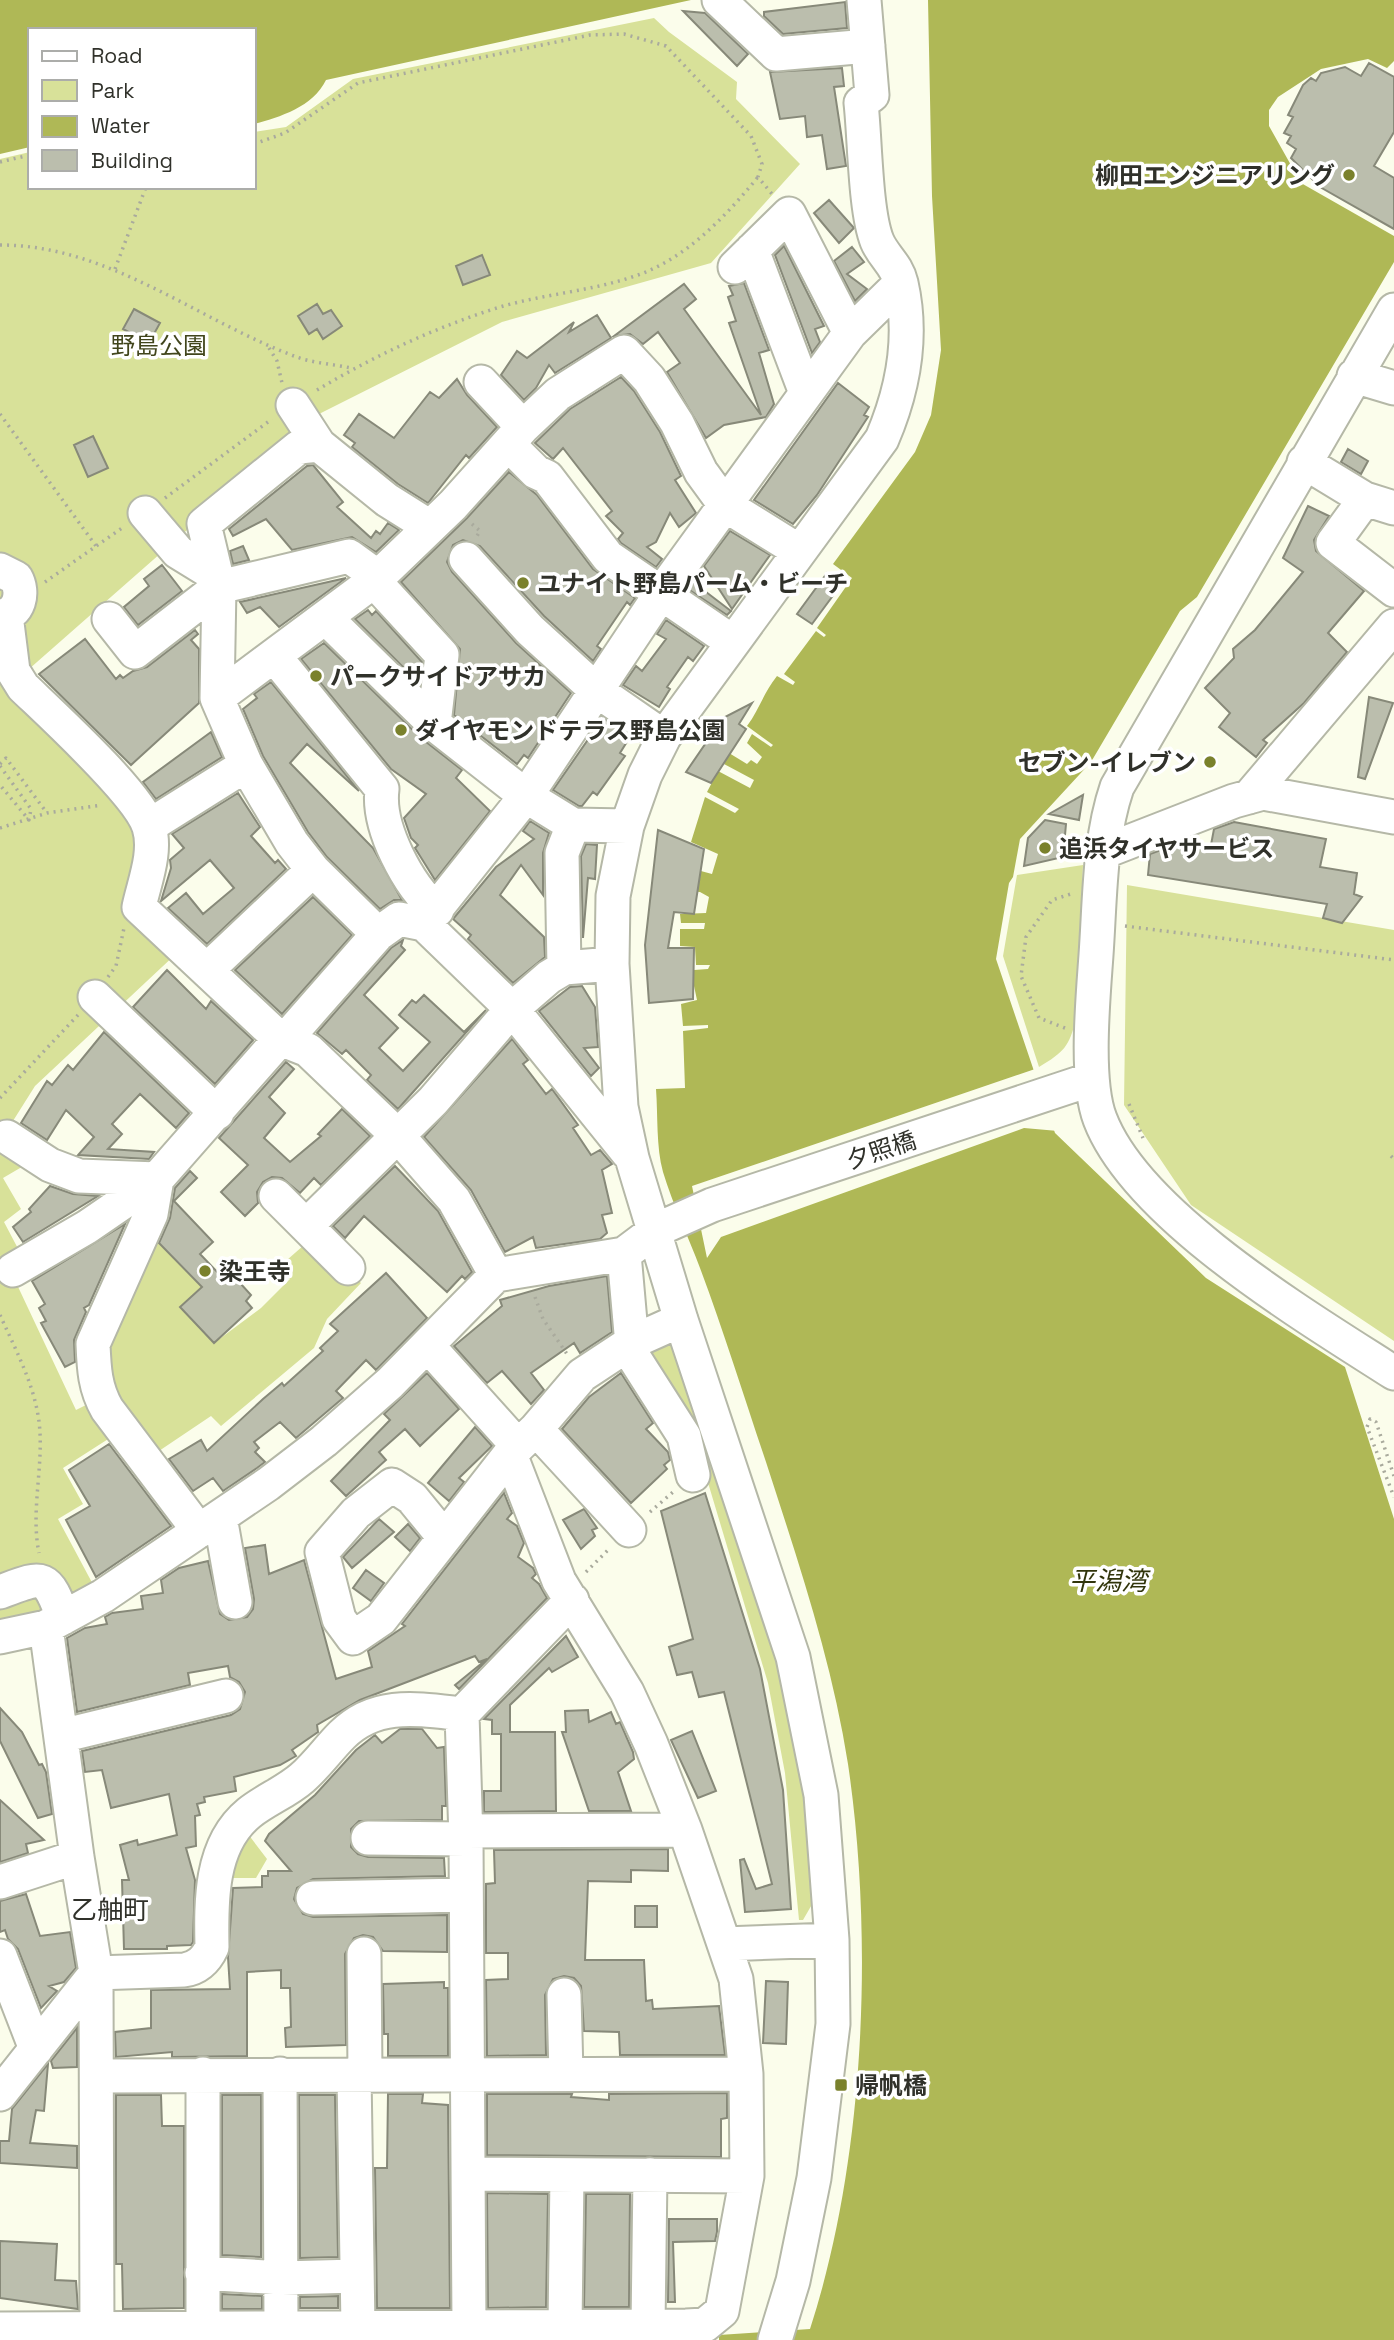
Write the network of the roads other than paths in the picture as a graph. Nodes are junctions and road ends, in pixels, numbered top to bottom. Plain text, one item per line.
1 (719, 0) edge
2 (864, 0) edge
3 (868, 46) junction
4 (901, 283) junction
5 (1394, 310) edge
6 (850, 334) junction
7 (1354, 376) junction
8 (481, 382) dead end
9 (1394, 388) edge
10 (806, 394) junction
11 (286, 409) road end
12 (515, 435) junction
13 (319, 445) junction
14 (1304, 463) junction
15 (1379, 504) edge
16 (725, 505) junction
17 (145, 513) road end
18 (430, 527) junction
19 (799, 551) junction
20 (466, 559) dead end
21 (376, 579) junction
22 (218, 582) junction
23 (1394, 590) edge
24 (662, 592) junction
25 (7, 598) edge
26 (109, 619) dead end
27 (327, 619) junction
28 (1394, 626) edge
29 (731, 641) junction
30 (275, 657) junction
31 (596, 690) junction
32 (217, 698) junction
33 (434, 724) junction
34 (664, 737) junction
35 (246, 765) junction
36 (526, 796) junction
37 (1248, 797) junction
38 (140, 813) junction
39 (1394, 817) edge
40 (573, 825) junction
41 (627, 826) junction
42 (1103, 852) junction
43 (313, 870) junction
44 (431, 917) junction
45 (379, 934) junction
46 (612, 964) junction
47 (564, 968) junction
48 (207, 970) junction
49 (95, 997) dead end
50 (512, 1009) junction
51 (284, 1040) junction
52 (1092, 1079) junction
53 (217, 1113) junction
54 (7, 1136) dead end
55 (398, 1136) junction
56 (632, 1158) junction
57 (157, 1179) junction
58 (276, 1196) dead end
59 (306, 1226) junction
60 (656, 1230) junction
61 (624, 1254) junction
62 (348, 1268) dead end
63 (13, 1270) dead end
64 (511, 1273) junction
65 (681, 1320) junction
66 (632, 1342) junction
67 (428, 1346) junction
68 (1394, 1373) edge
69 (521, 1443) junction
70 (694, 1475) dead end
71 (210, 1524) junction
72 (629, 1530) dead end
73 (443, 1536) dead end
74 (0, 1592) edge
75 (572, 1600) junction
76 (235, 1602) dead end
77 (55, 1623) junction
78 (0, 1637) edge
79 (226, 1696) dead end
80 (462, 1714) junction
81 (61, 1735) junction
82 (685, 1830) junction
83 (466, 1835) junction
84 (369, 1838) dead end
85 (76, 1857) junction
86 (0, 1882) edge
87 (466, 1895) junction
88 (313, 1898) dead end
89 (832, 1940) junction
90 (724, 1944) junction
91 (364, 1954) dead end
92 (0, 1956) edge
93 (96, 1973) junction
94 (564, 1995) dead end
95 (36, 2049) junction
96 (203, 2074) junction
97 (280, 2074) junction
98 (359, 2074) junction
99 (467, 2074) junction
100 (566, 2074) junction
101 (746, 2074) junction
102 (98, 2076) junction
103 (0, 2094) edge
104 (468, 2174) junction
105 (566, 2175) junction
106 (650, 2175) junction
107 (747, 2176) junction
108 (202, 2273) junction
109 (357, 2276) junction
110 (282, 2278) junction
111 (469, 2326) junction
112 (565, 2326) junction
113 (649, 2326) junction
114 (358, 2328) junction
115 (0, 2329) edge
116 (203, 2329) junction
117 (281, 2329) junction
118 (97, 2334) edge
119 (776, 2337) edge

1 - 3 street
2 - 3 street
3 - 4 street
4 - 6 street
4 - 19 street
5 - 7 street
6 - 10 street
6 - 10 street
7 - 9 street
7 - 14 street
8 - 12 street
10 - 16 street
11 - 13 street
12 - 16 street
12 - 18 street
12 - 24 street
13 - 18 street
13 - 22 street
14 - 15 street
14 - 42 street
15 - 23 street
16 - 19 street
16 - 24 street
17 - 22 street
18 - 21 street
19 - 29 street
20 - 31 street
21 - 22 street
21 - 27 street
21 - 33 street
22 - 26 street
22 - 32 street
24 - 29 street
24 - 31 street
25 - 38 street
27 - 30 street
27 - 33 street
28 - 37 street
29 - 34 street
30 - 32 street
30 - 44 street
31 - 34 street
31 - 36 street
32 - 35 street
33 - 36 street
34 - 41 street
35 - 38 street
35 - 43 street
36 - 40 street
36 - 44 street
37 - 39 street
37 - 42 street
38 - 48 street
40 - 41 street
40 - 47 street
41 - 46 street
42 - 52 street
43 - 45 street
43 - 48 street
44 - 45 street
44 - 50 street
45 - 51 street
46 - 47 street
46 - 56 street
47 - 50 street
48 - 51 street
49 - 53 street
50 - 55 street
50 - 56 street
51 - 53 street
51 - 55 street
52 - 60 street, 夕照橋
52 - 68 street
53 - 57 street
54 - 57 street
55 - 59 street
55 - 64 street
56 - 60 street
57 - 63 street
57 - 71 street
58 - 59 street
59 - 62 street
60 - 61 street, 夕照橋
60 - 65 street
61 - 64 street
61 - 66 street
64 - 67 street
65 - 66 street
65 - 89 street
66 - 69 street
66 - 70 street
67 - 69 street
67 - 71 street
69 - 72 street
69 - 73 street
69 - 75 street
71 - 76 street
71 - 77 street
74 - 77 street
75 - 80 street
75 - 82 street
77 - 78 street
77 - 81 street
79 - 81 street
80 - 83 street
80 - 93 street
81 - 85 street
82 - 83 street
82 - 90 street
83 - 84 street
83 - 87 street
85 - 86 street
85 - 93 street
87 - 88 street
87 - 99 street
89 - 90 street
89 - 119 street
90 - 101 street
91 - 98 street
92 - 95 street
93 - 95 street
93 - 102 street
94 - 100 street
95 - 103 street
96 - 97 street
96 - 102 street
96 - 108 street
97 - 98 street
97 - 110 street
98 - 99 street
98 - 109 street
99 - 100 street
99 - 104 street
100 - 101 street
101 - 107 street
102 - 118 street
104 - 105 street
104 - 111 street
105 - 106 street
105 - 112 street
106 - 107 street
106 - 113 street
107 - 113 street
108 - 110 street
108 - 116 street
109 - 110 street
109 - 114 street
110 - 117 street
111 - 112 street
111 - 114 street
112 - 113 street
114 - 117 street
115 - 118 street
116 - 117 street
116 - 118 street

